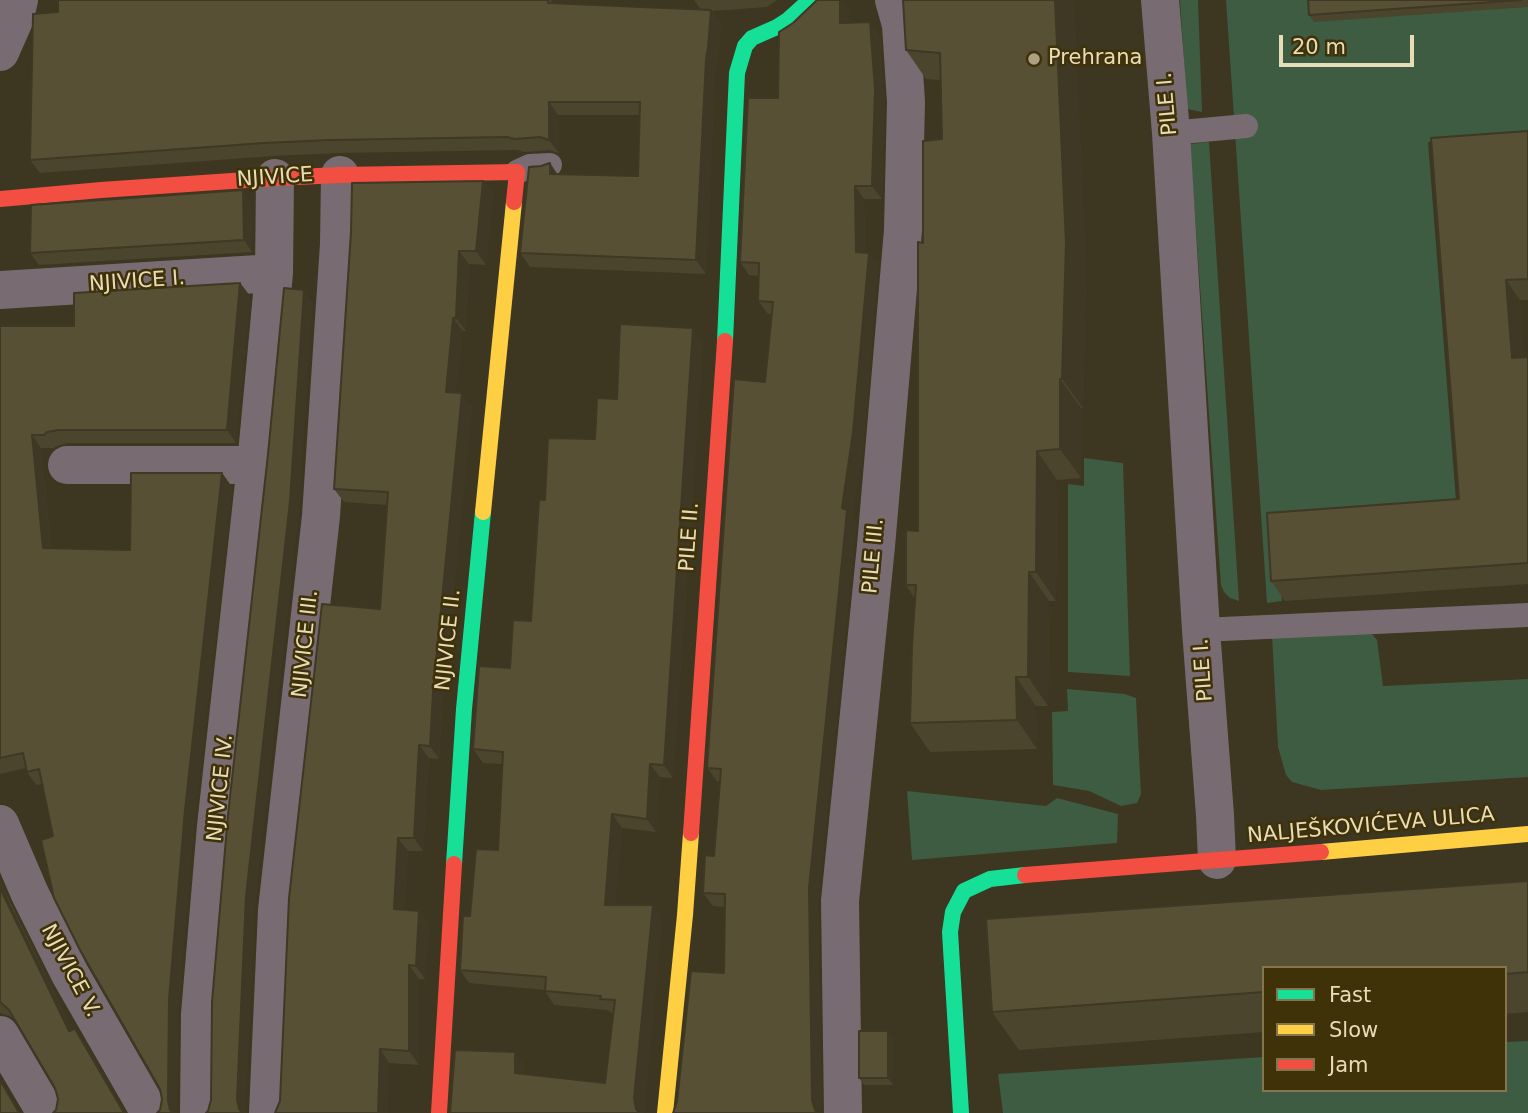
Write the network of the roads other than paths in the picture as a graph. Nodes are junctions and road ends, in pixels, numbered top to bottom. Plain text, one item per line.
1 (19, 0) edge
2 (810, 0) edge
3 (894, 0) edge
4 (1160, 0) edge
5 (0, 52) edge
6 (1246, 126) dead end
7 (1171, 133) junction
8 (550, 165) edge
9 (517, 172) junction
10 (340, 174) junction
11 (275, 177) junction
12 (0, 199) edge
13 (274, 273) junction
14 (0, 290) edge
15 (67, 465) dead end
16 (256, 465) junction
17 (1528, 615) edge
18 (1201, 630) junction
19 (0, 824) edge
20 (1528, 834) edge
21 (1217, 860) junction
22 (0, 1035) edge
23 (46, 1113) edge
24 (150, 1113) edge
25 (199, 1113) edge
26 (268, 1113) edge
27 (439, 1113) edge
28 (666, 1113) edge
29 (844, 1113) edge
30 (961, 1113) edge

1 - 5 street
2 - 28 street, PILE II.
3 - 29 street, PILE III.
4 - 7 street, PILE I.
6 - 7 lane
7 - 18 street, PILE I.
8 - 9 lane, NJIVICE
9 - 10 street, NJIVICE
9 - 27 street, NJIVICE II.
10 - 11 street, NJIVICE
10 - 26 street, NJIVICE III.
11 - 12 street, NJIVICE
11 - 13 street, NJIVICE IV.
13 - 14 street, NJIVICE I.
13 - 16 street, NJIVICE IV.
15 - 16 street
16 - 25 street, NJIVICE IV.
17 - 18 lane
18 - 21 street, PILE I.
19 - 24 street, NJIVICE V.
20 - 21 street, NALJEŠKOVIĆEVA ULICA
21 - 30 street
22 - 23 street

